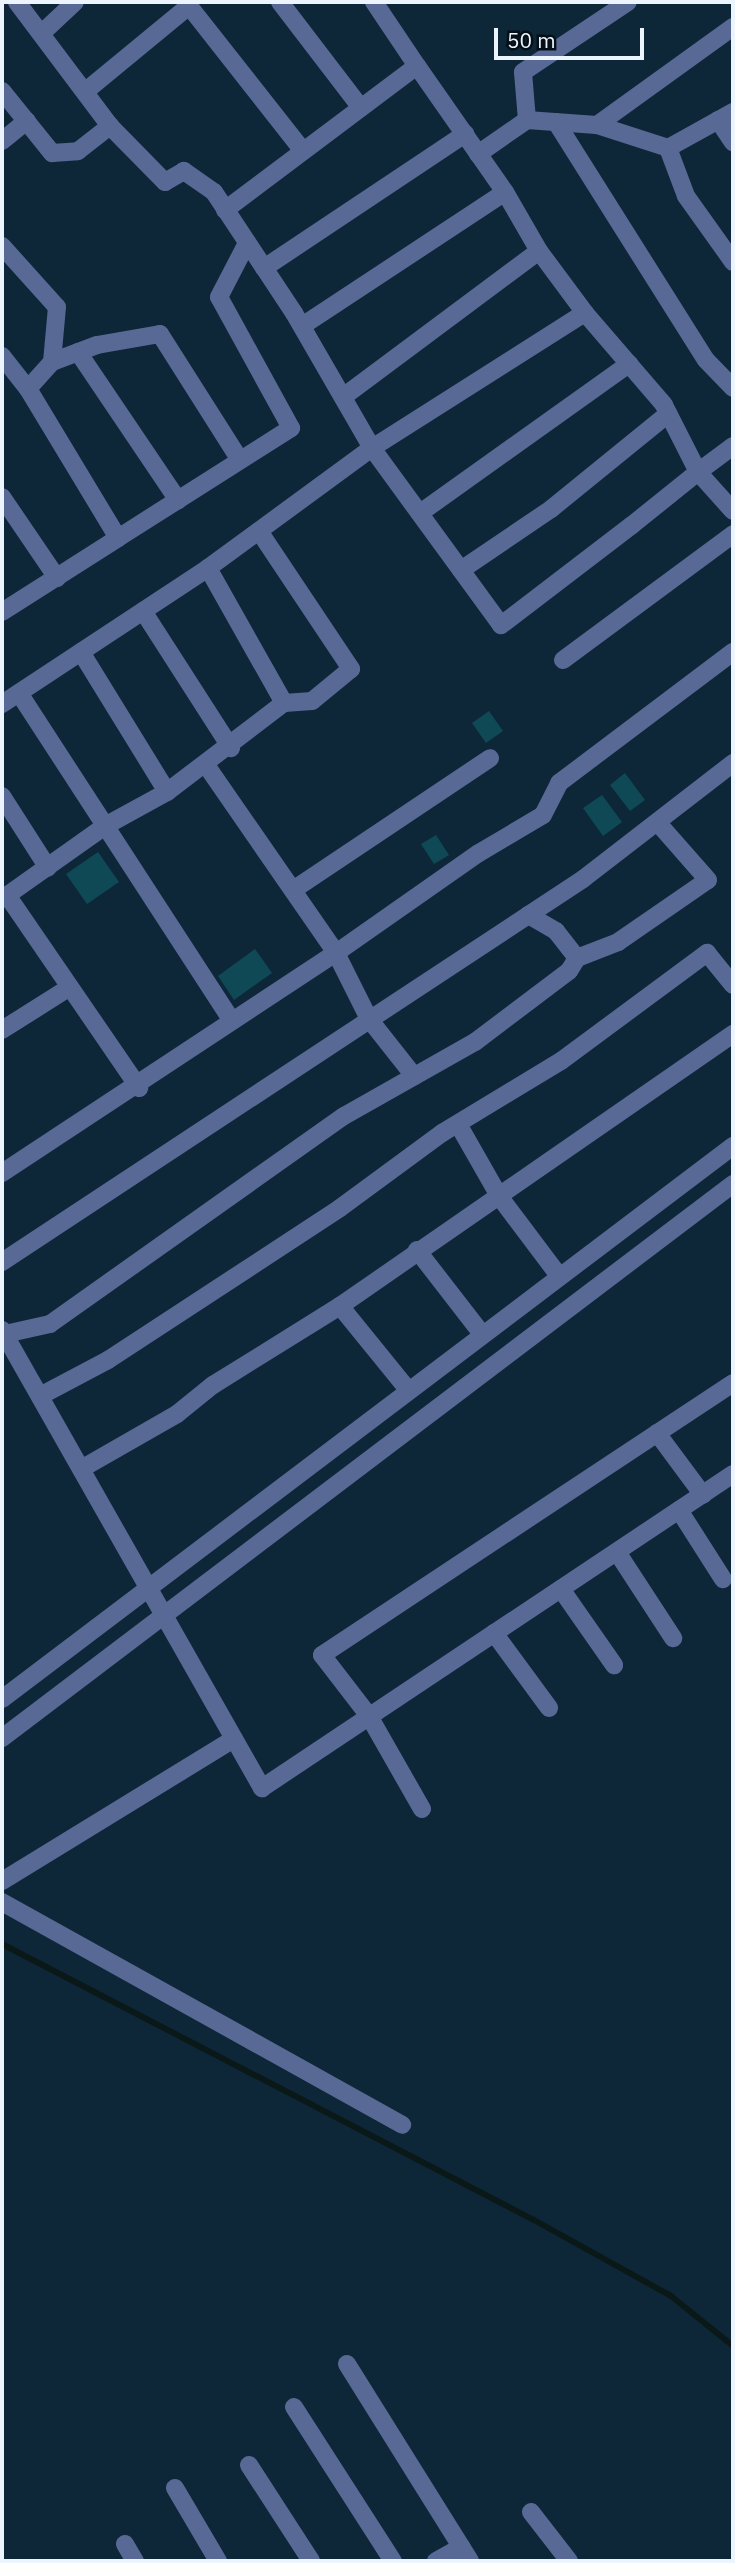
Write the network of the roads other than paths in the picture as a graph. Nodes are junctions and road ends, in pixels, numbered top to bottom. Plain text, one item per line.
1 (17, 2) edge
2 (75, 2) edge
3 (280, 2) edge
4 (373, 2) edge
5 (628, 2) edge
6 (733, 27) edge
7 (41, 33) junction
8 (417, 66) junction
9 (87, 90) junction
10 (2, 91) edge
11 (361, 108) junction
12 (726, 116) edge
13 (527, 120) junction
14 (27, 121) junction
15 (556, 122) junction
16 (597, 125) junction
17 (110, 126) junction
18 (465, 134) junction
19 (2, 141) edge
20 (733, 142) edge
21 (668, 148) junction
22 (303, 151) junction
23 (478, 154) junction
24 (505, 192) junction
25 (225, 210) junction
26 (247, 243) junction
27 (2, 246) edge
28 (539, 251) junction
29 (733, 262) edge
30 (264, 268) junction
31 (585, 313) junction
32 (302, 326) junction
33 (78, 352) junction
34 (2, 356) edge
35 (52, 362) junction
36 (629, 364) junction
37 (28, 388) junction
38 (733, 388) edge
39 (343, 397) junction
40 (668, 414) junction
41 (733, 446) edge
42 (372, 448) junction
43 (240, 460) junction
44 (698, 472) junction
45 (2, 497) edge
46 (178, 500) junction
47 (733, 511) edge
48 (420, 513) junction
49 (259, 531) junction
50 (733, 534) edge
51 (118, 538) junction
52 (208, 568) junction
53 (461, 570) junction
54 (57, 578) junction
55 (3, 609) edge
56 (143, 611) junction
57 (81, 652) junction
58 (733, 652) edge
59 (563, 660) dead end
60 (19, 693) junction
61 (284, 703) junction
62 (2, 704) edge
63 (231, 748) junction
64 (490, 758) dead end
65 (733, 763) edge
66 (206, 765) junction
67 (167, 792) junction
68 (2, 796) edge
69 (657, 822) junction
70 (105, 826) junction
71 (48, 868) junction
72 (293, 890) junction
73 (5, 897) edge
74 (528, 915) junction
75 (336, 953) junction
76 (577, 958) junction
77 (733, 985) edge
78 (70, 987) junction
79 (369, 1018) junction
80 (232, 1021) junction
81 (2, 1030) edge
82 (733, 1034) edge
83 (414, 1076) junction
84 (138, 1086) junction
85 (458, 1124) junction
86 (733, 1146) edge
87 (2, 1173) edge
88 (733, 1184) edge
89 (499, 1196) junction
90 (417, 1250) junction
91 (2, 1262) edge
92 (559, 1276) junction
93 (340, 1306) junction
94 (3, 1332) edge
95 (482, 1334) junction
96 (733, 1383) edge
97 (409, 1391) junction
98 (40, 1396) junction
99 (657, 1433) junction
100 (81, 1469) junction
101 (733, 1474) edge
102 (703, 1495) junction
103 (679, 1510) junction
104 (617, 1552) junction
105 (723, 1579) dead end
106 (148, 1587) junction
107 (561, 1589) junction
108 (164, 1616) junction
109 (494, 1633) junction
110 (673, 1638) dead end
111 (614, 1665) dead end
112 (2, 1699) edge
113 (549, 1708) dead end
114 (369, 1716) junction
115 (2, 1738) edge
116 (234, 1739) junction
117 (422, 1809) dead end
118 (2, 1881) edge
119 (2, 1902) edge
120 (402, 2125) dead end
121 (347, 2364) dead end
122 (294, 2407) dead end
123 (249, 2465) dead end
124 (174, 2488) dead end
125 (531, 2512) dead end
126 (125, 2544) dead end
127 (465, 2554) edge
128 (135, 2561) edge
129 (218, 2561) edge
130 (311, 2561) edge
131 (393, 2561) edge
132 (436, 2561) edge
133 (569, 2561) edge

1 - 7 street
2 - 7 street
3 - 11 street
4 - 8 street
5 - 13 street
6 - 16 street
7 - 9 street
8 - 11 street
8 - 18 street
9 - 17 street
9 - 22 street
10 - 14 street
11 - 22 street
12 - 20 street
12 - 21 street
13 - 15 street
13 - 23 street
14 - 17 street
14 - 19 street
15 - 16 street
15 - 38 street
16 - 21 street
17 - 25 street
18 - 23 street
18 - 30 street
21 - 29 street
22 - 25 street
23 - 24 street
24 - 28 street
24 - 32 street
25 - 26 street
26 - 30 street
26 - 43 street
27 - 35 street
28 - 31 street
28 - 39 street
30 - 32 street
31 - 36 street
31 - 42 street
32 - 39 street
33 - 35 street
33 - 43 street
33 - 46 street
34 - 37 street
35 - 37 street
36 - 40 street
36 - 48 street
37 - 51 street
39 - 42 street
40 - 44 street
40 - 53 street
41 - 44 street
42 - 48 street
42 - 49 street
43 - 46 street
44 - 47 street
44 - 53 street
45 - 54 street
46 - 51 street
48 - 53 street
49 - 52 street
49 - 61 street
50 - 59 street
51 - 54 street
52 - 56 street
52 - 61 street
54 - 55 street
56 - 57 street
56 - 63 street
57 - 60 street
57 - 67 street
58 - 75 street
60 - 62 street
60 - 70 street
61 - 63 street
63 - 66 street
64 - 72 street
65 - 69 street
66 - 67 street
66 - 72 street
67 - 70 street
68 - 71 street
69 - 74 street
69 - 76 street
70 - 71 street
70 - 80 street
71 - 73 street
72 - 75 street
73 - 78 street
74 - 76 street
74 - 79 street
75 - 79 street
75 - 80 street
76 - 83 street
77 - 85 street
78 - 81 street
78 - 84 street
79 - 83 street
79 - 91 street
80 - 84 street
82 - 89 street
83 - 94 street
84 - 87 street
85 - 89 street
85 - 98 street
86 - 92 street
88 - 108 street
89 - 90 street
89 - 92 street
90 - 93 street
90 - 95 street
92 - 95 street
93 - 97 street
93 - 100 street
94 - 98 street
95 - 97 street
96 - 99 street
97 - 106 street
98 - 100 street
99 - 102 street
99 - 114 street
100 - 106 street
101 - 102 street
102 - 103 street
103 - 104 street
103 - 105 street
104 - 107 street
104 - 110 street
106 - 108 street
106 - 112 street
107 - 109 street
107 - 111 street
108 - 115 street
108 - 116 street
109 - 113 street
109 - 114 street
114 - 116 street
114 - 117 street
116 - 118 street
119 - 120 street
121 - 127 street
122 - 131 street
123 - 130 street
124 - 129 street
125 - 133 street
126 - 128 street
127 - 132 street

